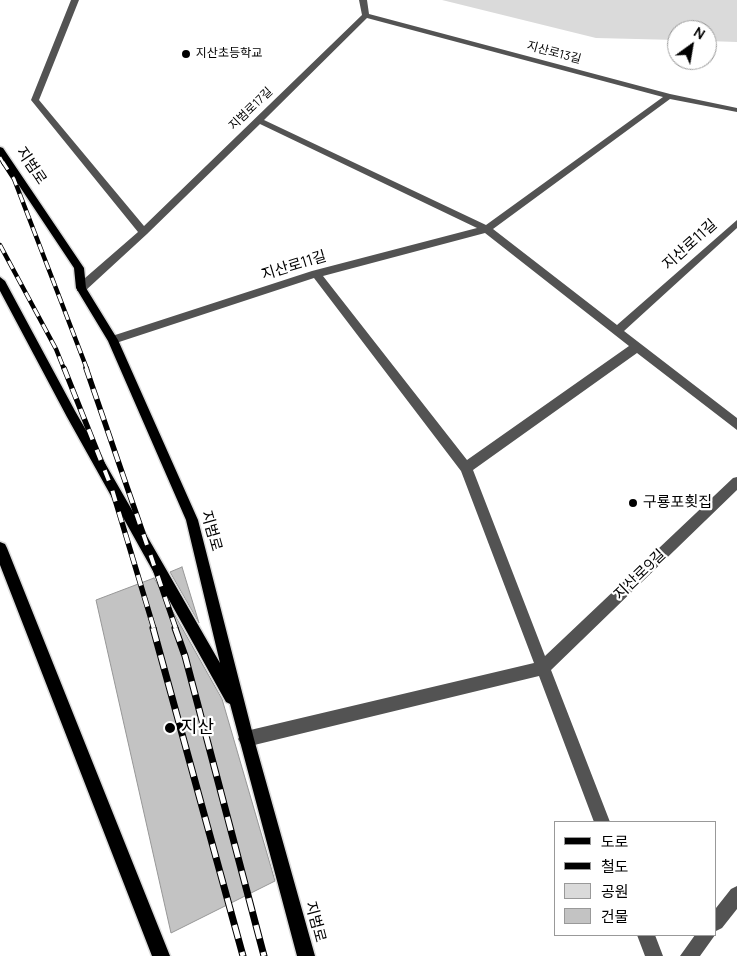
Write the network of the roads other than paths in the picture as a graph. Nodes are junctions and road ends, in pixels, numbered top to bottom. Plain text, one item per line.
1 (75, 0) edge
2 (363, 0) edge
3 (366, 15) junction
4 (669, 96) junction
5 (737, 110) edge
6 (258, 120) junction
7 (0, 150) edge
8 (737, 223) edge
9 (487, 229) junction
10 (144, 232) junction
11 (316, 274) junction
12 (0, 281) edge
13 (81, 288) junction
14 (618, 330) junction
15 (113, 340) junction
16 (638, 346) junction
17 (737, 425) edge
18 (466, 468) junction
19 (737, 482) edge
20 (0, 548) edge
21 (543, 668) junction
22 (239, 710) junction
23 (246, 739) junction
24 (602, 821) edge
25 (737, 895) edge
26 (717, 921) edge
27 (646, 936) edge
28 (705, 936) edge
29 (161, 956) edge
30 (306, 956) edge
31 (654, 956) edge
32 (689, 956) edge

1 - 10 street
2 - 3 street
3 - 4 street, 지산로13길
3 - 6 street, 지범로17길
4 - 5 street, 지산로13길
4 - 9 street, 지산로11길
6 - 9 street
6 - 10 street, 지범로17길
7 - 13 main road, 지범로
8 - 14 street, 지산로11길
9 - 11 street, 지산로11길
9 - 14 street
10 - 13 street, 지범로17길
11 - 15 street, 지산로11길
11 - 18 street
12 - 22 main road
13 - 15 main road, 지범로
14 - 16 street
15 - 22 main road, 지범로
16 - 17 street
16 - 18 street
18 - 21 street
19 - 21 street, 지산로9길
20 - 29 main road
21 - 23 street
21 - 24 street
22 - 23 main road, 지범로
23 - 30 main road, 지범로
25 - 26 street
27 - 31 street
28 - 32 street

